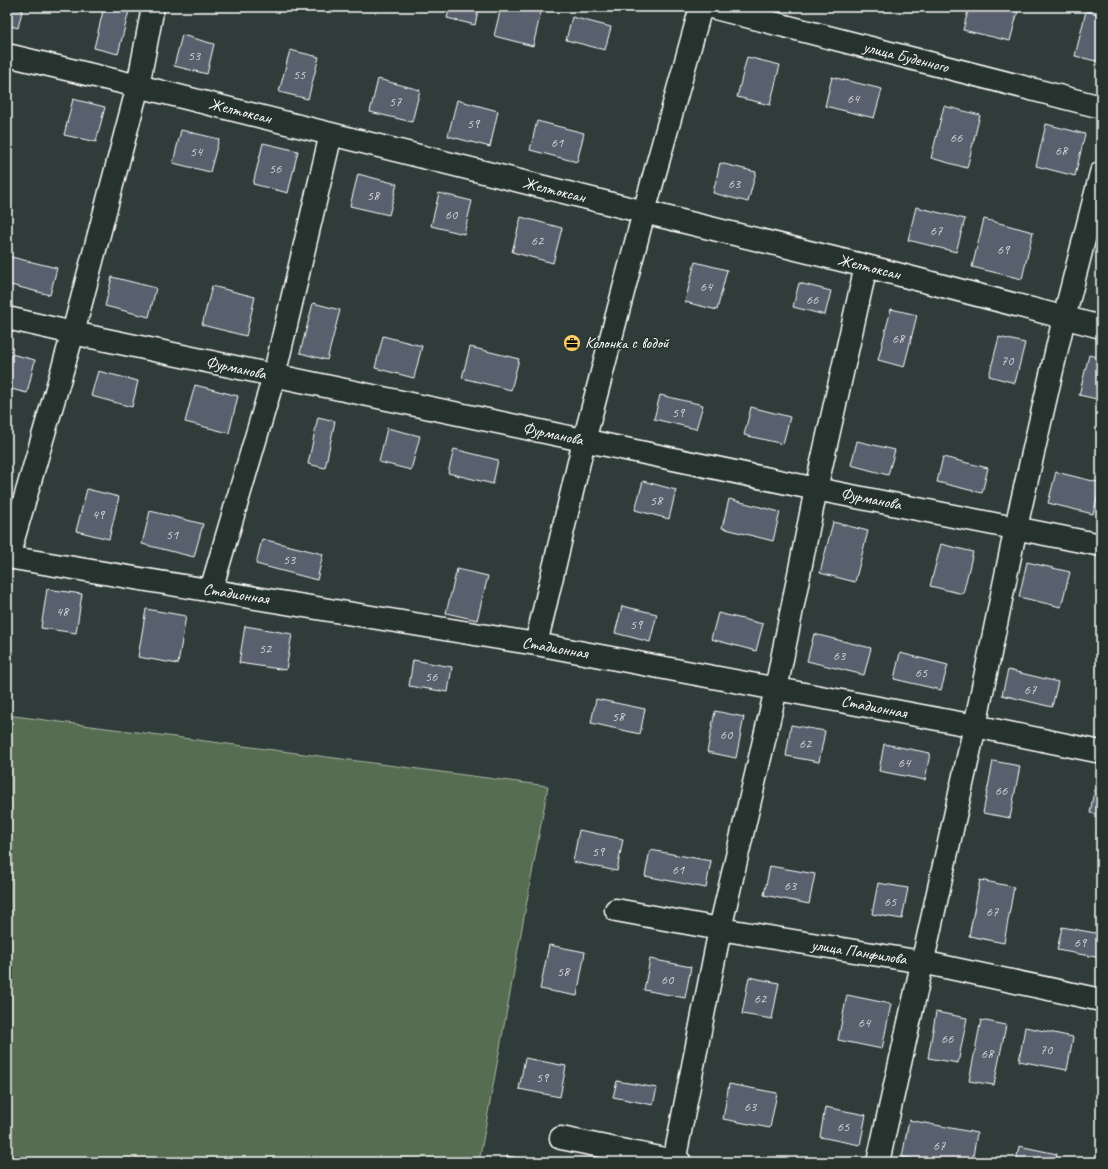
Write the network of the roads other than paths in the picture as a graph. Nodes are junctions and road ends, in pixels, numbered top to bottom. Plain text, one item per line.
1 (153, 7) edge
2 (701, 7) edge
3 (711, 7) edge
4 (7, 55) edge
5 (138, 86) junction
6 (1101, 107) edge
7 (331, 134) junction
8 (1101, 173) edge
9 (644, 212) junction
10 (866, 266) junction
11 (7, 318) edge
12 (1064, 318) junction
13 (1101, 327) edge
14 (73, 333) junction
15 (274, 376) junction
16 (584, 441) junction
17 (816, 488) junction
18 (1016, 527) junction
19 (1101, 544) edge
20 (7, 557) edge
21 (211, 590) junction
22 (536, 644) junction
23 (776, 689) junction
24 (975, 726) junction
25 (1101, 752) edge
26 (616, 910) dead end
27 (720, 929) junction
28 (922, 962) junction
29 (1101, 1000) edge
30 (561, 1138) dead end
31 (676, 1162) edge
32 (878, 1162) edge

1 - 5 street
2 - 9 street
3 - 6 street, улица Буденного
4 - 5 street, Желтоксан
5 - 7 street, Желтоксан
5 - 14 street
7 - 9 street, Желтоксан
7 - 15 street
8 - 12 street
9 - 10 street, Желтоксан
9 - 16 street
10 - 12 street, Желтоксан
10 - 17 street
11 - 14 street, Фурманова
12 - 13 street, Желтоксан
12 - 18 street
14 - 15 street, Фурманова
14 - 20 street
15 - 16 street, Фурманова
15 - 21 street
16 - 17 street, Фурманова
16 - 22 street
17 - 18 street, Фурманова
17 - 23 street
18 - 19 street, Фурманова
18 - 24 street
20 - 21 street, Стадионная
21 - 22 street, Стадионная
22 - 23 street, Стадионная
23 - 24 street, Стадионная
23 - 27 street
24 - 25 street, Стадионная
24 - 28 street
26 - 27 street, улица Панфилова
27 - 28 street, улица Панфилова
27 - 31 street
28 - 29 street, улица Панфилова
28 - 32 street
30 - 31 street

